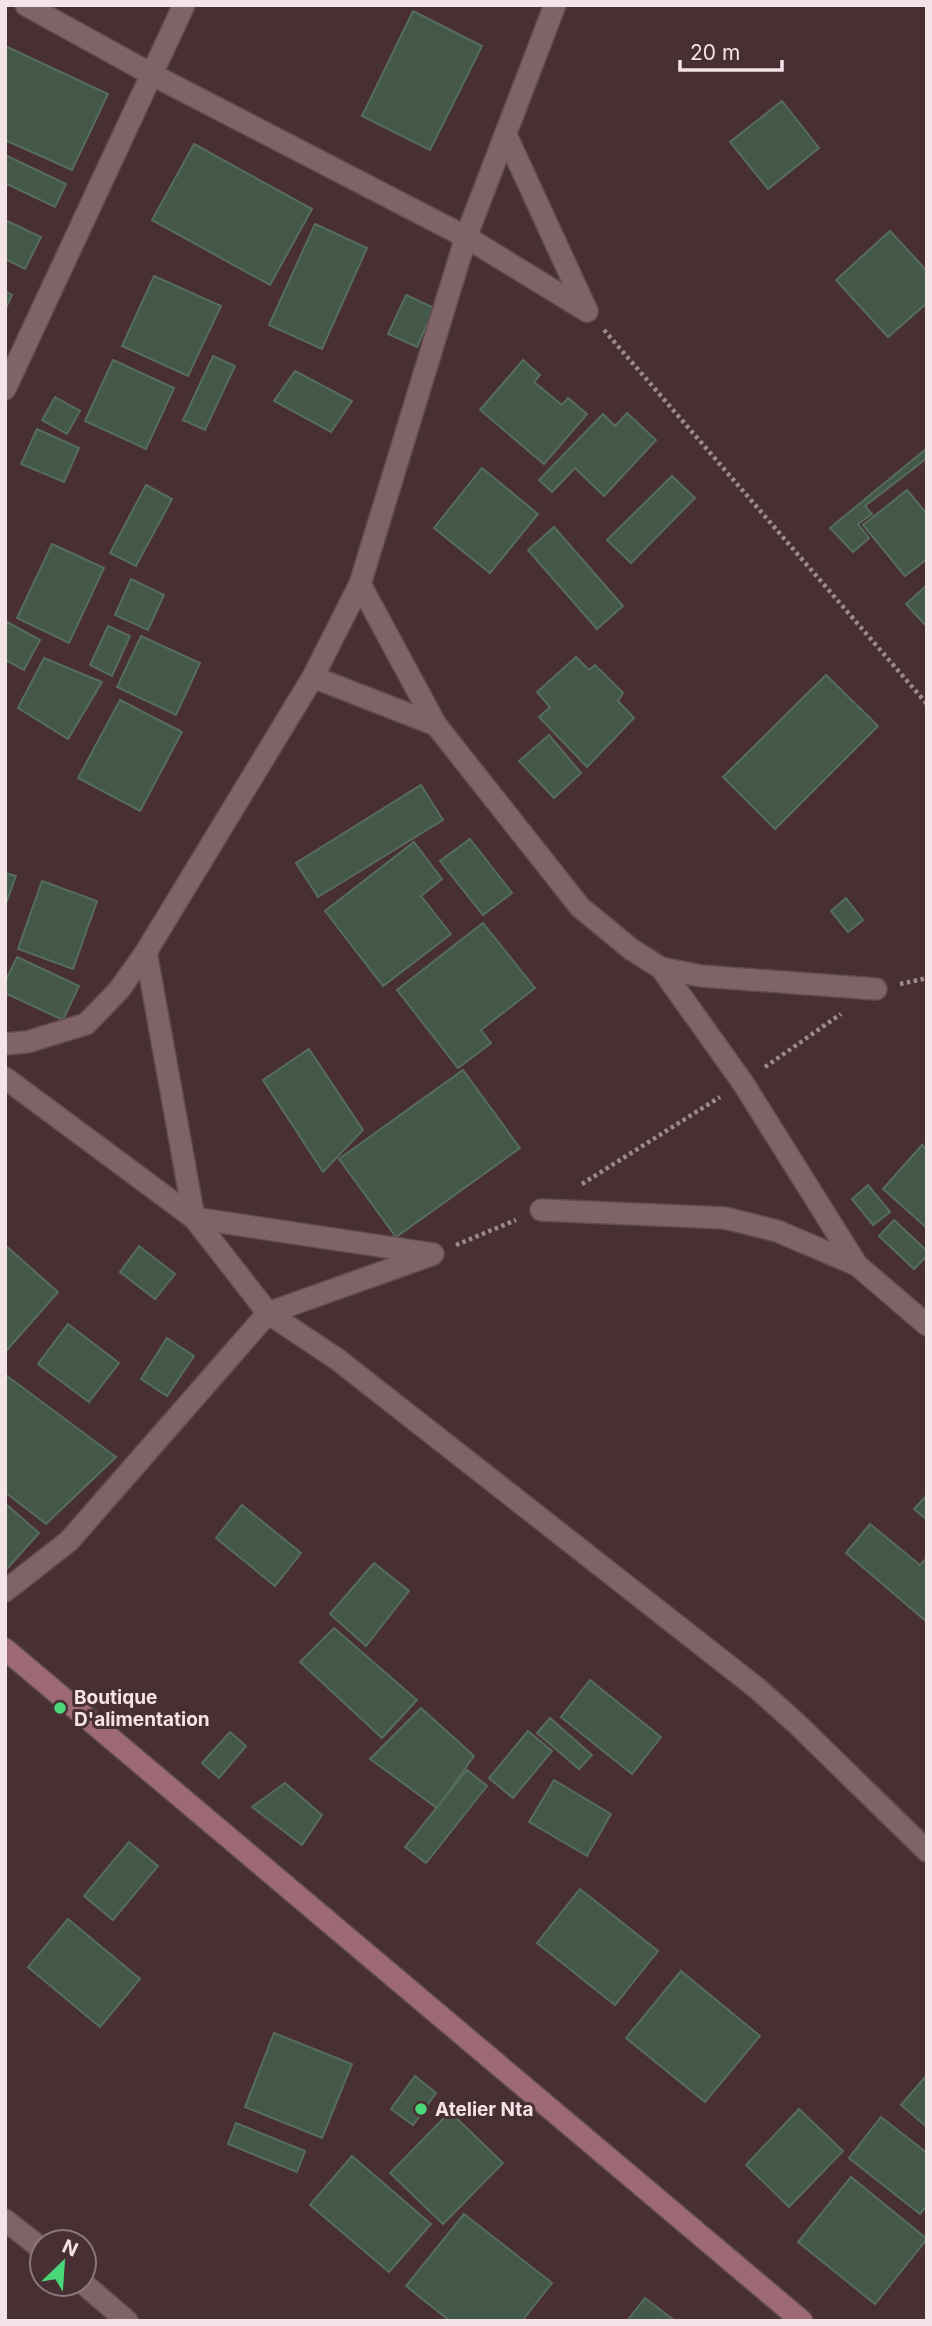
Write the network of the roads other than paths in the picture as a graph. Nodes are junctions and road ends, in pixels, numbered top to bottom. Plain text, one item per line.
1 (26, 5) edge
2 (184, 5) edge
3 (555, 5) edge
4 (151, 74) junction
5 (506, 135) junction
6 (466, 237) junction
7 (5, 389) edge
8 (360, 584) junction
9 (313, 677) junction
10 (436, 724) junction
11 (146, 952) junction
12 (661, 968) junction
13 (876, 989) road end
14 (5, 1044) edge
15 (5, 1078) edge
16 (541, 1210) road end
17 (194, 1217) junction
18 (857, 1265) junction
19 (268, 1313) junction
20 (927, 1325) edge
21 (5, 1591) edge
22 (5, 1649) edge
23 (927, 1852) edge
24 (5, 2221) edge
25 (28, 2238) edge
26 (98, 2296) edge
27 (127, 2321) edge
28 (802, 2321) edge

1 - 4 street
2 - 4 street
3 - 5 street
4 - 6 street
4 - 7 street
5 - 6 street
5 - 6 street
6 - 8 street
8 - 9 street
8 - 10 street
9 - 10 street
9 - 11 street
10 - 12 street
11 - 14 street
11 - 17 street
12 - 13 street
12 - 18 street
15 - 17 street
16 - 18 street
17 - 19 street
17 - 19 street
18 - 20 street
19 - 21 street
19 - 23 street
22 - 28 main road
24 - 25 street
26 - 27 street

